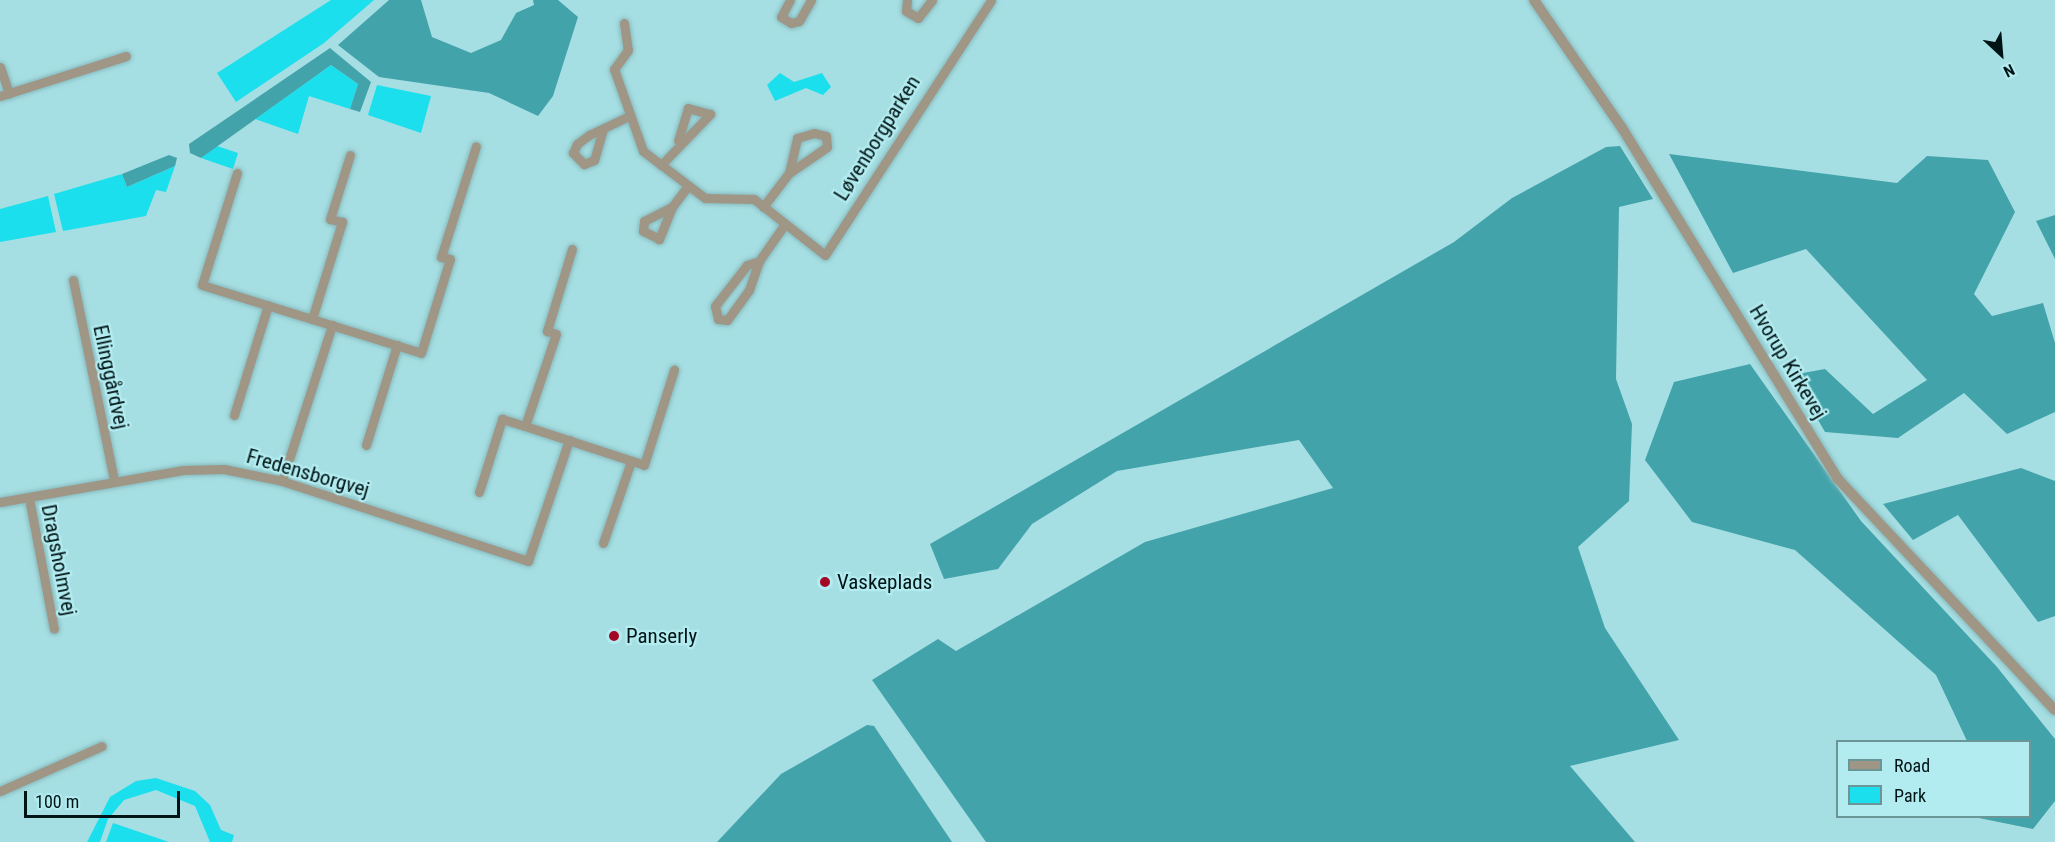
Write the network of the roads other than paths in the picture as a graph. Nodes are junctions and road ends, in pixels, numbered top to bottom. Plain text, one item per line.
1 (790, 0) edge
2 (811, 0) edge
3 (907, 0) edge
4 (932, 0) edge
5 (991, 0) edge
6 (1533, 0) edge
7 (624, 23) dead end
8 (126, 56) dead end
9 (0, 67) edge
10 (4, 94) edge
11 (627, 117) junction
12 (603, 129) dead end
13 (678, 141) dead end
14 (476, 146) dead end
15 (350, 155) dead end
16 (661, 165) junction
17 (237, 173) dead end
18 (789, 173) junction
19 (688, 186) junction
20 (672, 207) dead end
21 (763, 207) junction
22 (785, 224) junction
23 (572, 249) dead end
24 (759, 261) junction
25 (73, 280) dead end
26 (268, 305) junction
27 (312, 319) junction
28 (332, 325) junction
29 (397, 345) junction
30 (674, 370) dead end
31 (234, 415) dead end
32 (525, 426) junction
33 (569, 440) junction
34 (366, 446) dead end
35 (631, 461) junction
36 (114, 480) junction
37 (282, 481) junction
38 (479, 492) dead end
39 (29, 498) junction
40 (0, 502) edge
41 (603, 543) dead end
42 (54, 629) dead end
43 (2055, 710) edge
44 (102, 746) dead end
45 (0, 791) edge

1 - 2 street
3 - 4 street
5 - 22 street, Løvenborgparken
6 - 43 street, Hvorup Kirkevej
7 - 11 street, Løvenborgparken
8 - 10 street
9 - 10 street
11 - 12 street
11 - 16 street, Løvenborgparken
13 - 16 street
14 - 29 street
15 - 27 street
16 - 19 street, Løvenborgparken
17 - 26 street
18 - 18 street, Løvenborgparken
18 - 21 street, Løvenborgparken
19 - 20 street
19 - 21 street, Løvenborgparken
21 - 22 street, Løvenborgparken
22 - 24 street
23 - 32 street
24 - 24 street
25 - 36 street, Ellinggårdvej
26 - 27 street
26 - 31 street
27 - 28 street
28 - 29 street
28 - 37 street
29 - 34 street
30 - 35 street
32 - 33 street
32 - 38 street
33 - 35 street
33 - 37 street, Fredensborgvej
35 - 41 street
36 - 37 street, Fredensborgvej
36 - 39 street, Fredensborgvej
39 - 40 street, Fredensborgvej
39 - 42 street, Dragsholmvej
44 - 45 street

